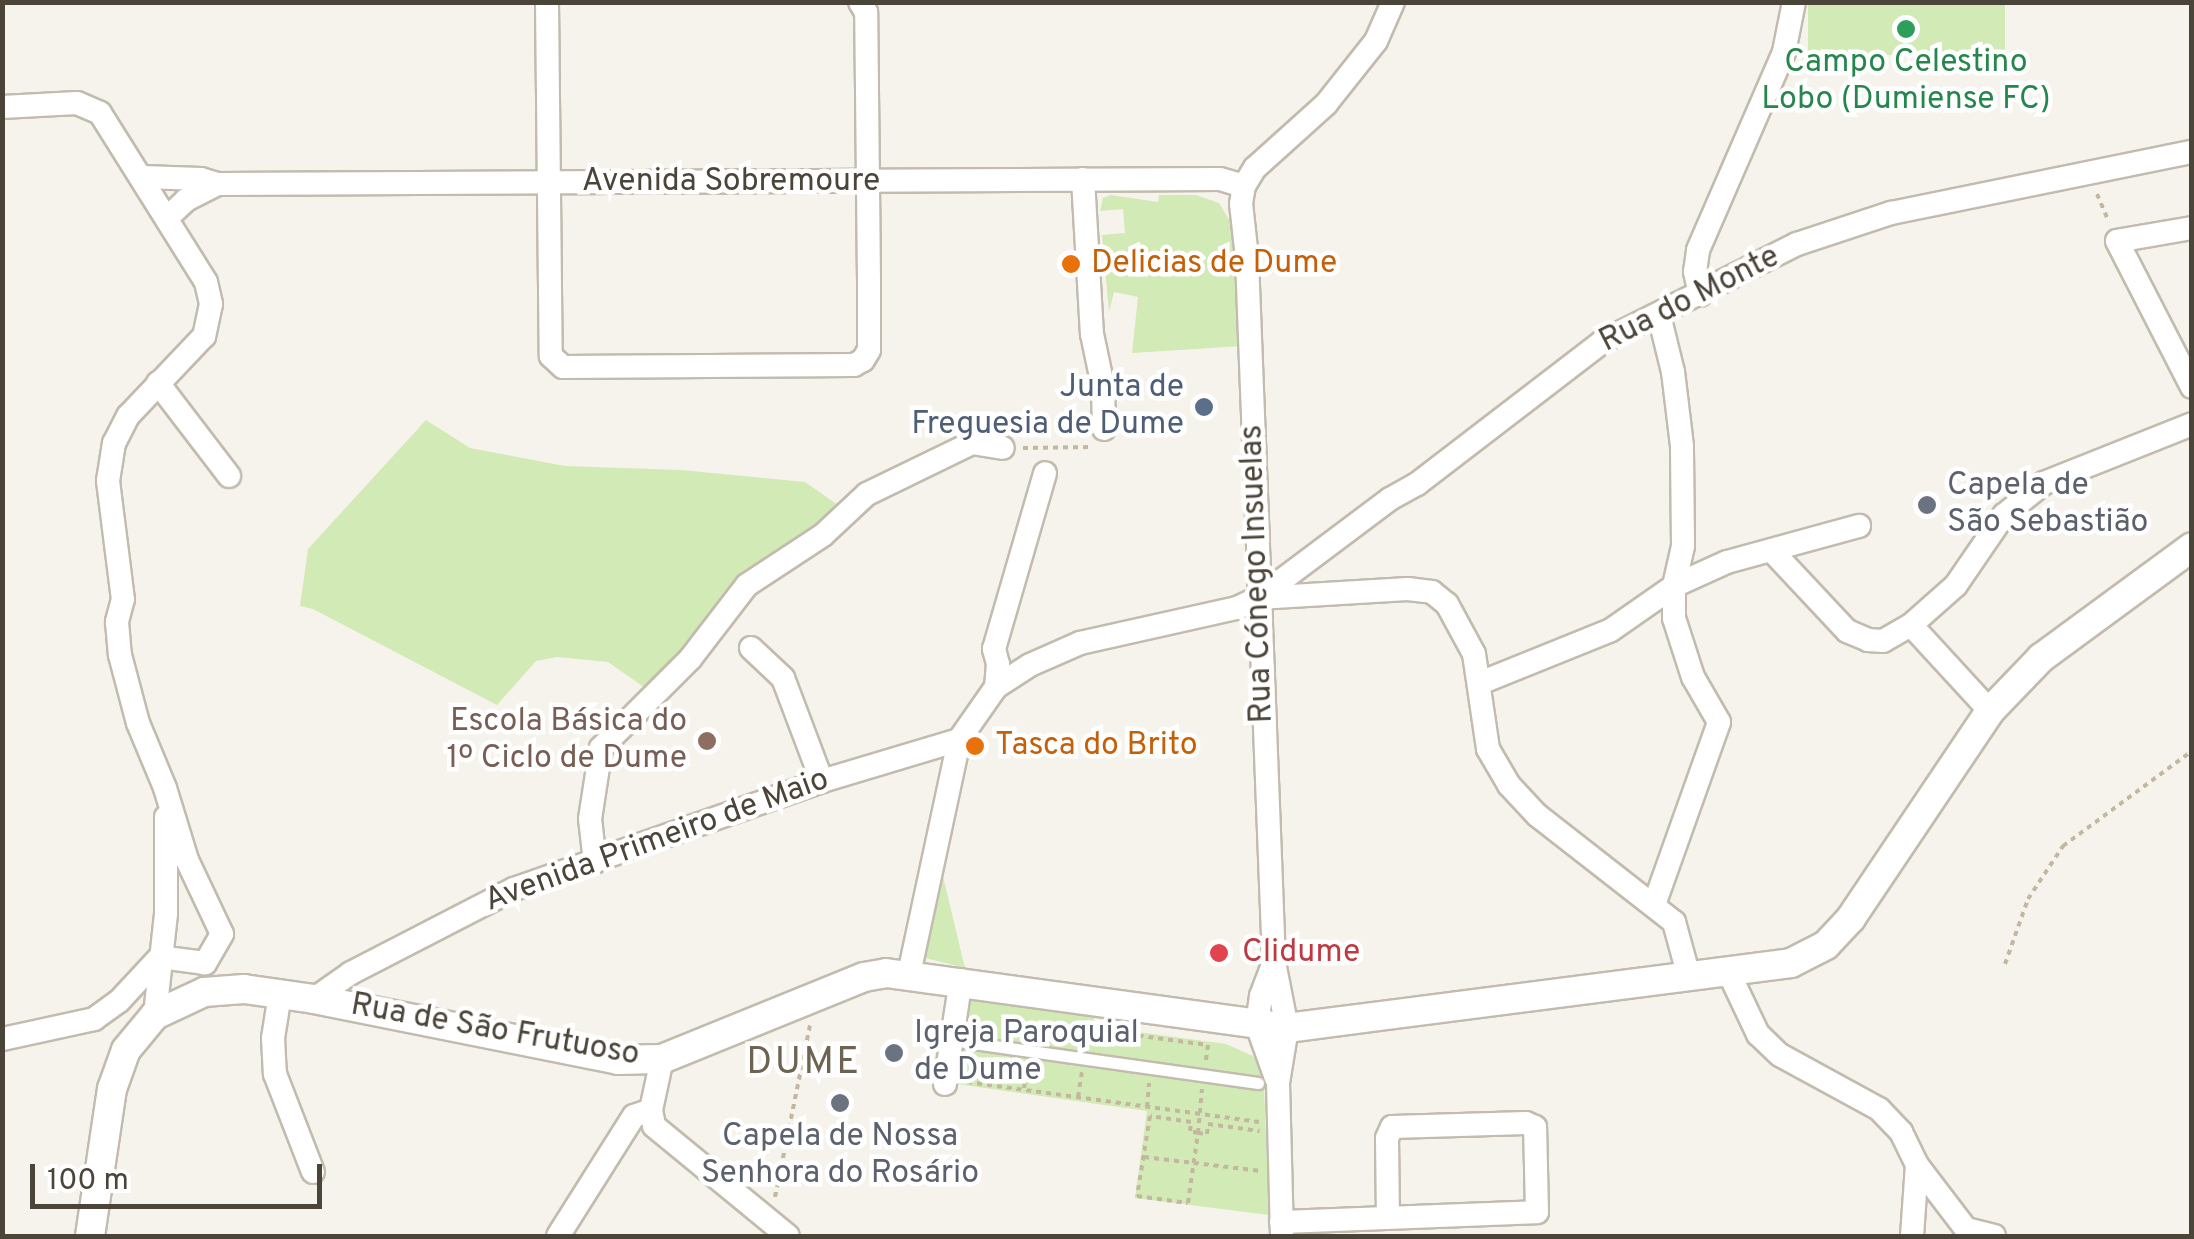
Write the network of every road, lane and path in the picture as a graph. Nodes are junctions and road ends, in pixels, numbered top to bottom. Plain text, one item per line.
1 (547, 2) edge
2 (860, 2) edge
3 (1392, 2) edge
4 (1794, 2) edge
5 (2, 107) edge
6 (2192, 152) edge
7 (2087, 171) junction
8 (142, 178) junction
9 (1083, 180) junction
10 (867, 181) junction
11 (549, 183) junction
12 (217, 184) junction
13 (1244, 186) junction
14 (168, 217) junction
15 (2192, 228) edge
16 (2117, 241) junction
17 (1700, 296) junction
18 (1659, 315) junction
19 (158, 383) junction
20 (2192, 387) edge
21 (2192, 424) edge
22 (1104, 429) joint
23 (1003, 448) joint
24 (1045, 472) dead end
25 (229, 476) dead end
26 (1859, 526) dead end
27 (2192, 547) edge
28 (1773, 552) junction
29 (1674, 586) junction
30 (1258, 598) junction
31 (1911, 624) junction
32 (751, 648) dead end
33 (1480, 683) junction
34 (996, 687) junction
35 (1990, 711) junction
36 (959, 740) junction
37 (2192, 752) edge
38 (822, 781) junction
39 (165, 788) junction
40 (595, 862) junction
41 (1654, 902) junction
42 (160, 957) junction
43 (1274, 962) junction
44 (2005, 964) dead end
45 (1729, 973) junction
46 (909, 974) junction
47 (1689, 977) junction
48 (961, 980) junction
49 (280, 994) junction
50 (314, 998) junction
51 (815, 1001) junction
52 (156, 1015) junction
53 (1257, 1024) junction
54 (1287, 1028) junction
55 (1088, 1029) dead end
56 (2, 1039) edge
57 (952, 1040) junction
58 (1208, 1045) dead end
59 (662, 1059) junction
60 (1268, 1083) junction
61 (945, 1084) dead end
62 (651, 1110) junction
63 (1200, 1116) dead end
64 (1261, 1131) dead end
65 (1198, 1132) junction
66 (1144, 1157) junction
67 (1193, 1164) junction
68 (1917, 1165) junction
69 (313, 1172) dead end
70 (1264, 1172) dead end
71 (1388, 1216) junction
72 (779, 1229) edge
73 (1282, 1229) edge
74 (1961, 1233) edge
75 (90, 1236) edge
76 (558, 1236) edge
77 (1912, 1236) edge
78 (1994, 1236) edge

1 - 11 street
2 - 10 street
3 - 13 street
4 - 17 street
5 - 8 street
6 - 7 street, Rua do Monte
7 - 16 path
7 - 17 street, Rua do Monte
8 - 12 street, Avenida Sobremoure
8 - 14 street
9 - 10 street, Avenida Sobremoure
9 - 13 street, Avenida Sobremoure
9 - 22 street
10 - 11 street, Avenida Sobremoure
10 - 11 street
11 - 12 street, Avenida Sobremoure
12 - 14 street
13 - 30 street, Rua Cónego Insuelas
14 - 19 street
15 - 16 street
16 - 20 street
17 - 18 street, Rua do Monte
18 - 29 street
18 - 30 street, Rua do Monte
19 - 25 street
19 - 39 street
21 - 31 street
22 - 23 path
23 - 40 street
24 - 34 street
26 - 28 street
27 - 35 street, Rua de São Frutuoso
28 - 29 street
28 - 31 street
29 - 33 street
29 - 41 street
30 - 33 street
30 - 34 street
30 - 43 street, Rua Cónego Insuelas
31 - 35 street
32 - 38 street
33 - 41 street
34 - 36 street
35 - 45 street, Rua de São Frutuoso
36 - 38 street, Avenida Primeiro de Maio
36 - 46 street
37 - 44 path
38 - 40 street, Avenida Primeiro de Maio
39 - 42 street
39 - 42 street
40 - 50 street, Avenida Primeiro de Maio
41 - 47 street
42 - 52 street
42 - 56 street
43 - 53 street, Rua Cónego Insuelas
43 - 54 street, Rua Cónego Insuelas
45 - 47 street, Rua de São Frutuoso
45 - 68 street
46 - 48 street, Rua de São Frutuoso
46 - 51 street, Rua de São Frutuoso
47 - 54 street, Rua de São Frutuoso
48 - 53 street, Rua de São Frutuoso
48 - 57 street
49 - 50 street, Rua de São Frutuoso
49 - 52 street, Rua de São Frutuoso
49 - 69 street
50 - 59 street, Rua de São Frutuoso
51 - 59 street, Rua de São Frutuoso
51 - 72 path
52 - 75 street
53 - 54 street, Rua de São Frutuoso
53 - 60 street
54 - 60 street
55 - 58 path
57 - 60 lane
57 - 61 street
59 - 62 street
60 - 73 street
62 - 72 street
62 - 76 street
63 - 65 path
64 - 65 path
65 - 66 path
65 - 67 path
66 - 67 path
66 - 67 path
67 - 70 path
68 - 74 street
68 - 77 street
71 - 71 street
71 - 73 street
74 - 78 street

